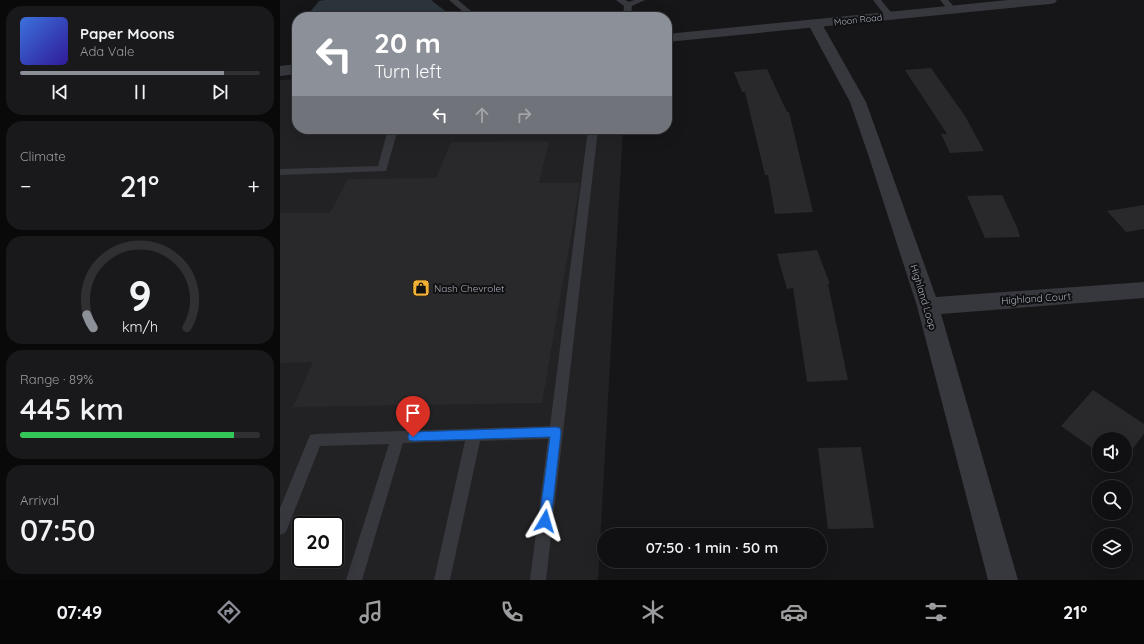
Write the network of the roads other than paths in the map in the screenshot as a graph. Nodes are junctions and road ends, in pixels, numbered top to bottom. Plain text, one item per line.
1 (453, 0) edge
2 (620, 0) edge
3 (641, 0) edge
4 (877, 0) edge
5 (1041, 0) edge
6 (628, 5) junction
7 (948, 5) edge
8 (468, 12) edge
9 (627, 12) edge
10 (890, 16) junction
11 (815, 24) junction
12 (672, 38) edge
13 (292, 70) edge
14 (280, 71) edge
15 (392, 134) edge
16 (592, 134) edge
17 (280, 172) edge
18 (1144, 290) edge
19 (928, 306) junction
20 (556, 432) junction
21 (474, 434) junction
22 (398, 437) junction
23 (280, 527) edge
24 (354, 580) edge
25 (442, 580) edge
26 (538, 580) edge
27 (1003, 580) edge

1 - 8 lane
2 - 6 lane
3 - 6 lane
4 - 10 lane
5 - 7 street, Moon Road
6 - 9 lane
7 - 10 street, Moon Road
10 - 11 street, Moon Road
11 - 12 street, Moon Road
11 - 19 street, Highland Loop
13 - 14 street
15 - 17 lane
16 - 20 lane
18 - 19 street, Highland Court
19 - 27 street, Highland Loop
20 - 21 lane
20 - 26 lane
21 - 22 lane
21 - 25 lane
22 - 23 lane
22 - 24 lane

